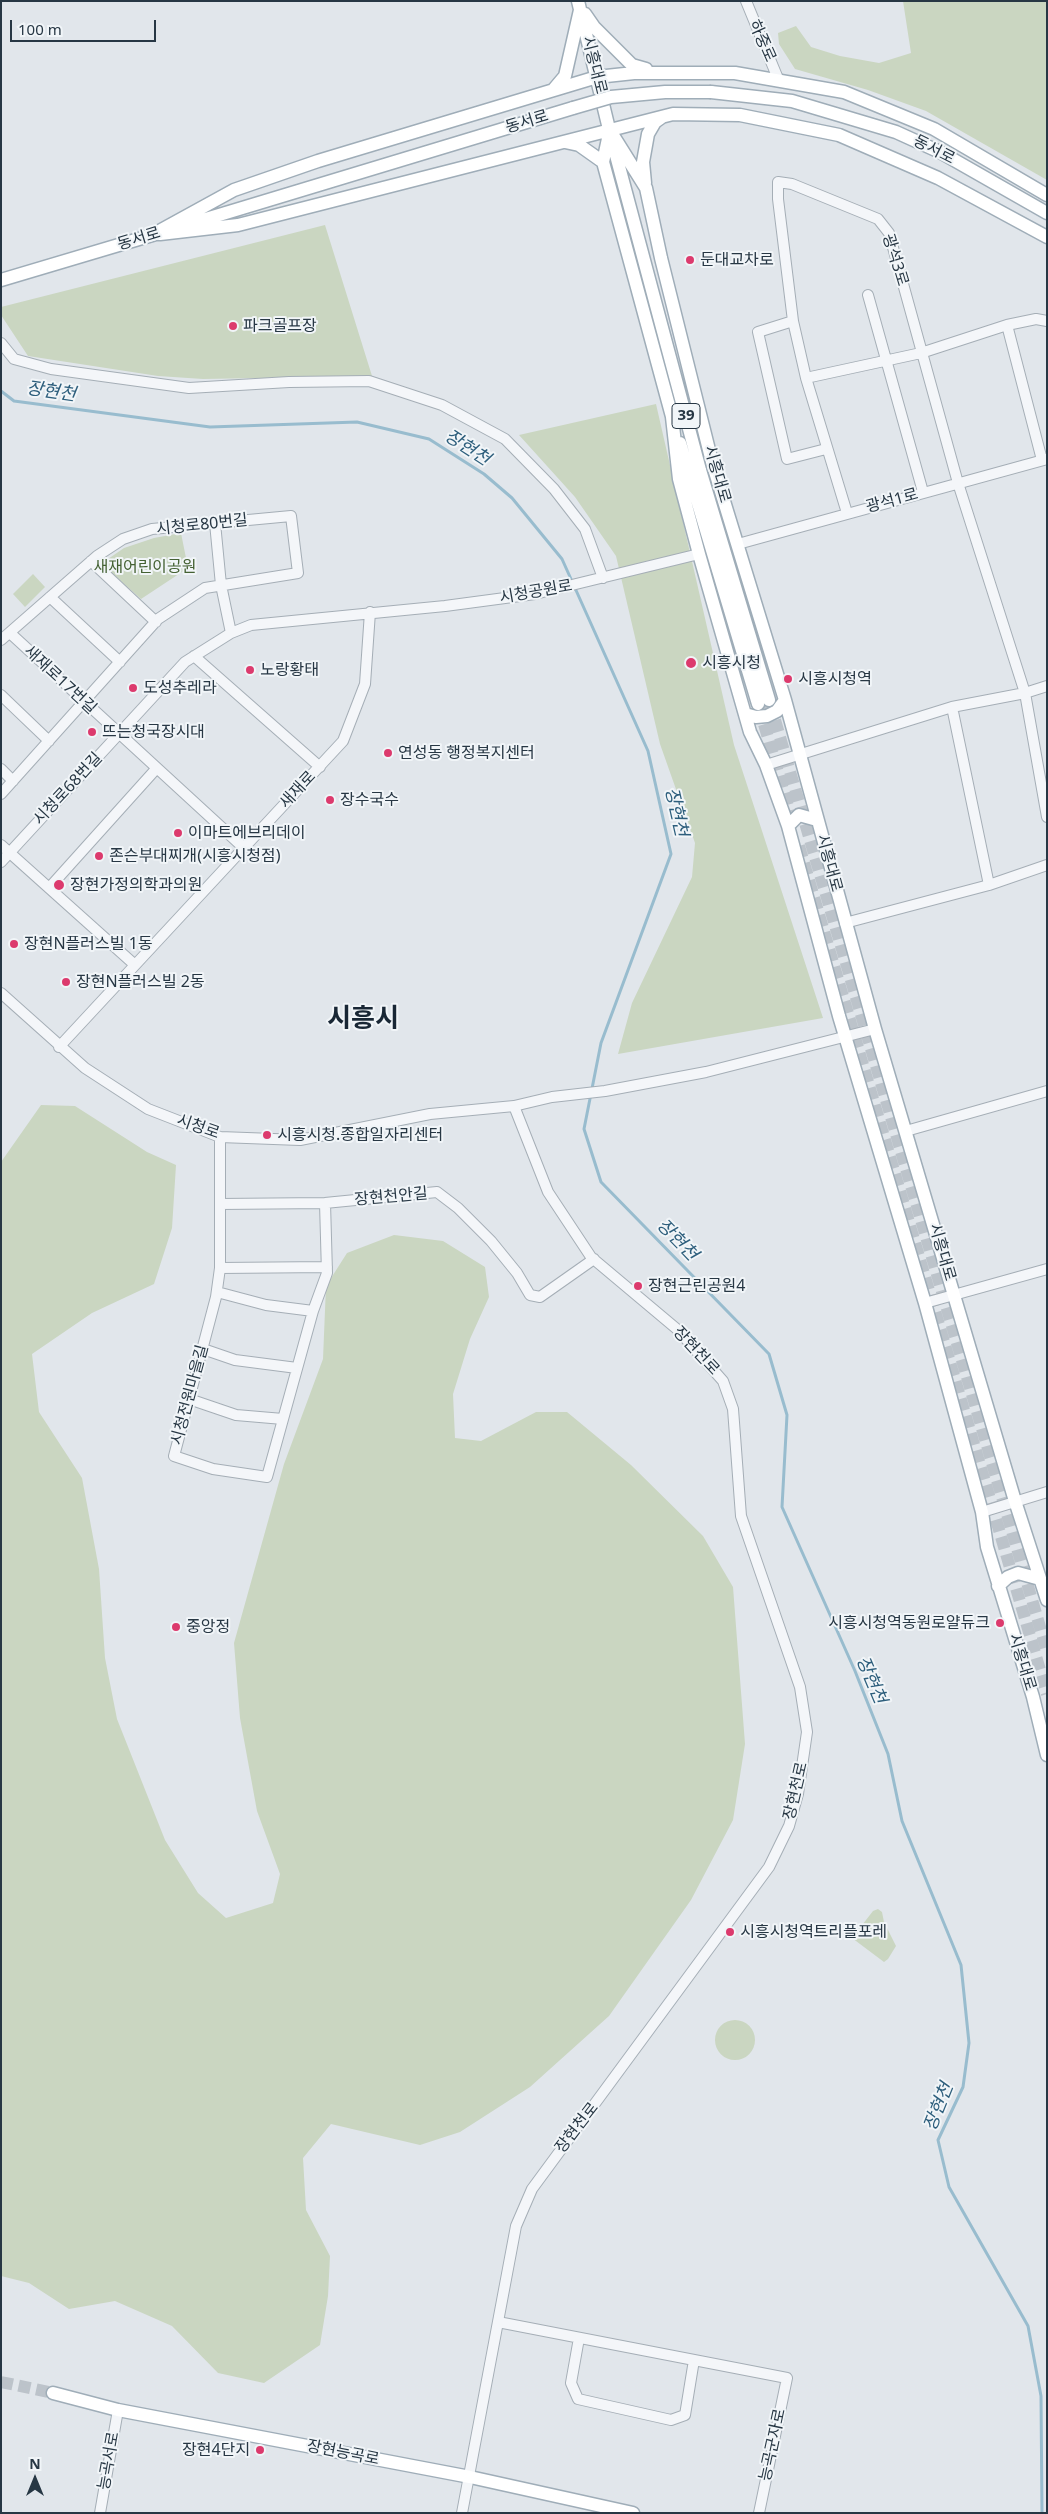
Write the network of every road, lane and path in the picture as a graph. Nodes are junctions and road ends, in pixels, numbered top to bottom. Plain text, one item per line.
1 (746, 1) edge
2 (580, 3) edge
3 (661, 72) junction
4 (597, 77) junction
5 (779, 81) junction
6 (554, 90) junction
7 (662, 117) junction
8 (610, 129) junction
9 (560, 142) junction
10 (603, 162) junction
11 (646, 188) junction
12 (1047, 195) edge
13 (1047, 213) edge
14 (152, 235) junction
15 (1047, 237) edge
16 (1, 280) edge
17 (868, 295) dead end
18 (793, 321) junction
19 (1047, 321) edge
20 (1008, 325) junction
21 (1, 343) edge
22 (921, 353) junction
23 (887, 359) junction
24 (806, 378) junction
25 (672, 417) junction
26 (826, 449) junction
27 (1044, 460) edge
28 (958, 484) junction
29 (923, 492) junction
30 (847, 513) junction
31 (215, 523) junction
32 (738, 544) junction
33 (699, 554) junction
34 (92, 561) junction
35 (603, 578) junction
36 (221, 585) junction
37 (50, 597) junction
38 (370, 612) junction
39 (156, 622) junction
40 (10, 633) junction
41 (231, 633) junction
42 (1, 640) edge
43 (194, 656) junction
44 (120, 662) junction
45 (1047, 686) edge
46 (1025, 693) junction
47 (1, 695) edge
48 (785, 700) junction
49 (83, 703) junction
50 (952, 708) junction
51 (745, 714) junction
52 (119, 734) junction
53 (49, 740) junction
54 (800, 755) junction
55 (766, 765) junction
56 (320, 767) junction
57 (1, 769) edge
58 (156, 769) junction
59 (13, 781) junction
60 (1, 794) edge
61 (1047, 817) edge
62 (817, 820) junction
63 (788, 826) junction
64 (1, 845) edge
65 (244, 848) junction
66 (10, 853) junction
67 (1, 862) edge
68 (1047, 865) edge
69 (989, 885) junction
70 (49, 888) junction
71 (845, 923) junction
72 (135, 965) junction
73 (1, 993) edge
74 (875, 1029) junction
75 (845, 1037) junction
76 (60, 1047) junction
77 (1047, 1091) edge
78 (514, 1106) junction
79 (906, 1131) junction
80 (220, 1137) junction
81 (325, 1203) junction
82 (220, 1204) junction
83 (594, 1259) junction
84 (327, 1267) junction
85 (220, 1268) junction
86 (1047, 1269) edge
87 (217, 1292) junction
88 (954, 1296) junction
89 (924, 1303) junction
90 (313, 1312) junction
91 (203, 1349) junction
92 (297, 1368) junction
93 (189, 1400) junction
94 (283, 1419) junction
95 (1047, 1492) edge
96 (1015, 1501) junction
97 (982, 1512) junction
98 (1040, 1580) junction
99 (998, 1586) junction
100 (1047, 1600) edge
101 (1047, 1755) edge
102 (498, 2322) junction
103 (579, 2338) junction
104 (694, 2360) junction
105 (53, 2393) tunnel mouth
106 (118, 2410) junction
107 (470, 2477) junction
108 (100, 2513) edge
109 (462, 2513) edge
110 (633, 2513) edge
111 (759, 2513) edge

1 - 5 street, 하중로
2 - 3 main road
2 - 4 main road, 시흥대로 / 39
2 - 6 main road
3 - 4 main road
3 - 5 main road
4 - 6 main road
4 - 8 main road, 시흥대로 / 39
5 - 12 main road
6 - 14 main road
7 - 8 main road
7 - 11 main road
7 - 15 main road
8 - 9 main road
8 - 10 main road, 시흥대로 / 39
8 - 11 main road, 시흥대로
8 - 25 main road, 시흥대로 / 39
9 - 10 main road
9 - 14 main road
10 - 25 main road, 시흥대로 / 39
11 - 32 main road, 시흥대로
13 - 14 main road, 동서로, bridge
14 - 16 main road, 동서로
17 - 23 street
18 - 22 street, 광석3로
18 - 24 street
18 - 26 street
19 - 20 street
20 - 22 street
20 - 27 street
21 - 35 street
22 - 23 street
22 - 28 street, 광석3로
23 - 24 street
23 - 29 street
24 - 26 street
25 - 33 main road, 시흥대로
26 - 30 street
27 - 28 street, 광석1로
28 - 29 street, 광석1로
28 - 46 street, 광석3로
29 - 30 street, 광석1로
30 - 32 street, 광석1로
31 - 34 street, 시청로80번길
31 - 36 street
31 - 36 street, 시청로80번길
32 - 48 main road, 시흥대로
33 - 35 street, 시청공원로
33 - 51 main road, 시흥대로
34 - 37 street, 시청로80번길
34 - 39 street
35 - 38 street, 시청공원로
36 - 39 street
36 - 41 street
37 - 40 street, 시청로80번길
37 - 44 street
38 - 41 street, 시청로68번길
38 - 56 street, 새재로
39 - 44 street
40 - 42 street, 시청로80번길
40 - 49 street, 새재로17번길
41 - 43 street, 시청로68번길
43 - 52 street, 시청로68번길
43 - 56 street
44 - 49 street
45 - 46 street
46 - 50 street
46 - 61 street, 광석3로
47 - 53 street
48 - 51 main road
48 - 54 main road, 시흥대로
49 - 52 street, 새재로17번길
49 - 53 street
50 - 54 street
50 - 69 street
51 - 55 main road, 시흥대로
52 - 58 street, 새재로17번길
52 - 66 street, 시청로68번길
53 - 59 street
54 - 55 street
54 - 62 main road, 시흥대로
55 - 63 main road, 시흥대로
56 - 65 street, 새재로
57 - 59 street
58 - 65 street, 새재로17번길
58 - 70 street
59 - 60 street
62 - 63 main road
62 - 71 main road, 시흥대로
63 - 75 main road, 시흥대로
64 - 66 street
65 - 72 street, 새재로
66 - 67 street, 시청로68번길
66 - 70 street
68 - 69 street
69 - 71 street
70 - 72 street
71 - 74 main road, 시흥대로
72 - 76 street, 새재로
73 - 76 street, 시청로
74 - 75 street, 시청로
74 - 79 main road, 시흥대로
75 - 78 street, 시청로
75 - 89 main road, 시흥대로
76 - 80 street, 시청로
77 - 79 street
78 - 80 street, 시청로
78 - 83 street, 장현천로
79 - 88 main road, 시흥대로
80 - 82 street, 시청전원마을길
81 - 82 street, 장현천안길
81 - 83 street, 장현천안길
81 - 84 street, 시청전원마을길
82 - 85 street, 시청전원마을길
83 - 102 street, 장현천로
84 - 85 street
84 - 90 street, 시청전원마을길
85 - 87 street, 시청전원마을길
86 - 88 street
87 - 90 street
87 - 91 street, 시청전원마을길
88 - 89 street
88 - 96 main road, 시흥대로
89 - 97 main road, 시흥대로
90 - 92 street, 시청전원마을길
91 - 92 street
91 - 93 street, 시청전원마을길
92 - 94 street, 시청전원마을길
93 - 94 street
93 - 94 street, 시청전원마을길
95 - 96 street
96 - 97 street
96 - 98 main road, 시흥대로
97 - 99 main road, 시흥대로
98 - 99 main road
98 - 100 main road, 시흥대로
99 - 101 main road, 시흥대로
102 - 103 street
102 - 107 street, 장현천로
103 - 104 street
103 - 104 street
104 - 111 street, 능곡군자로
105 - 106 main road, 장현능곡로
106 - 107 main road, 장현능곡로
106 - 108 street, 능곡서로
107 - 109 street, 장현천로
107 - 110 main road, 장현능곡로

